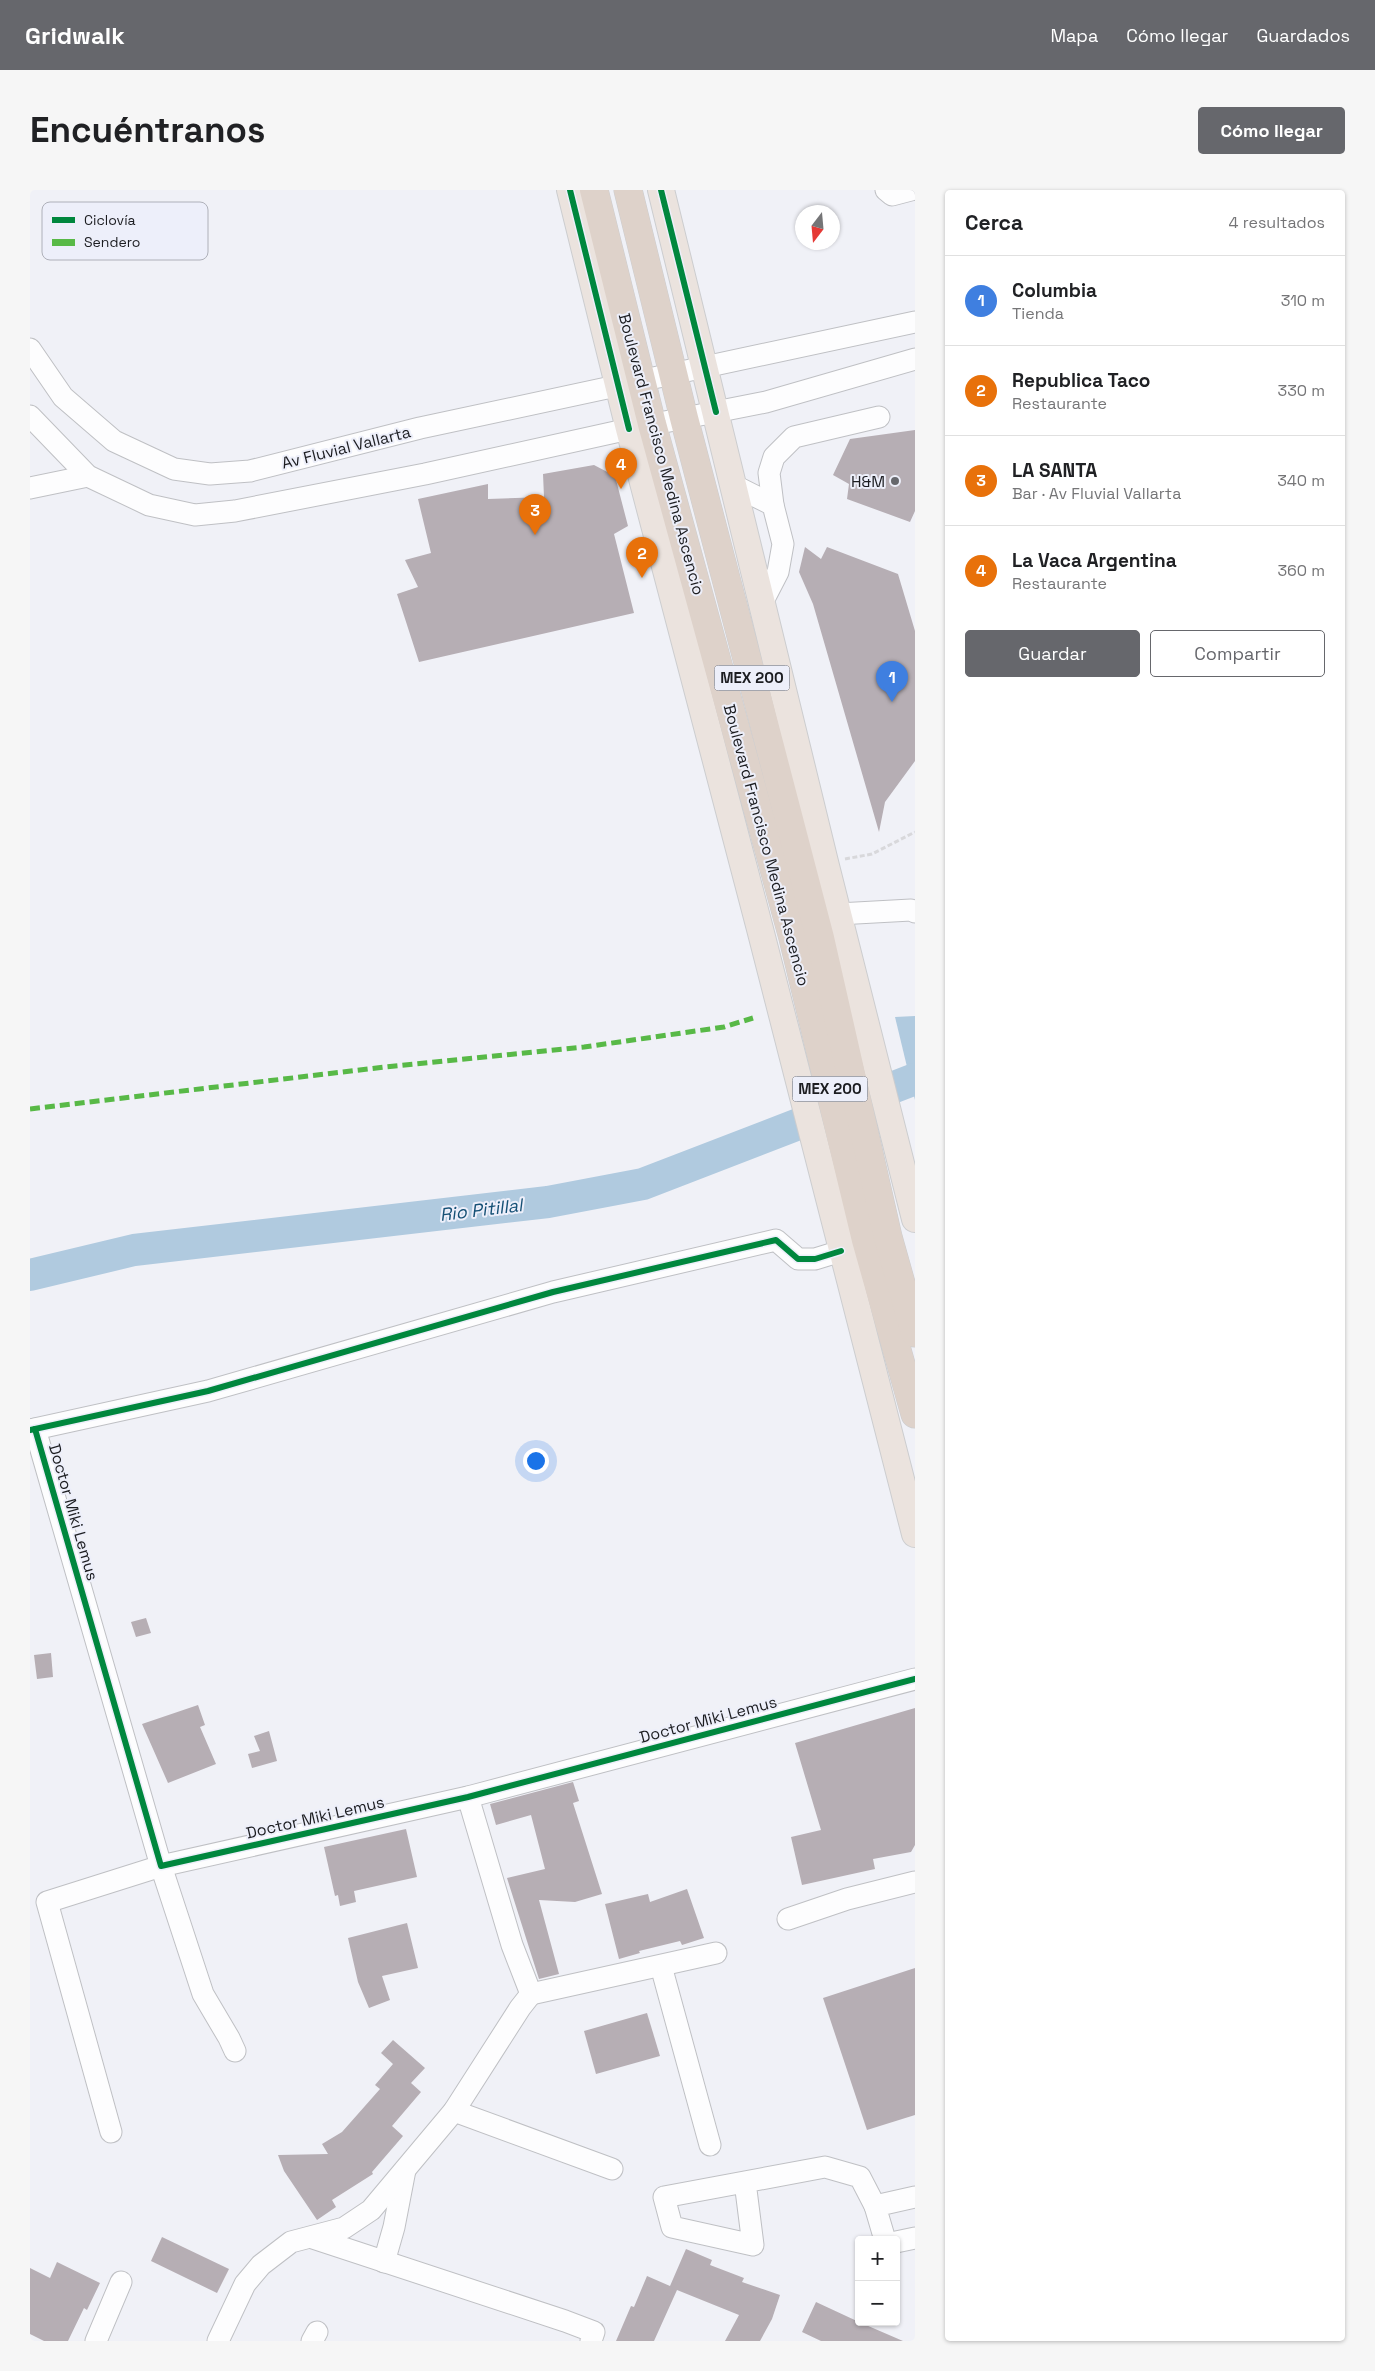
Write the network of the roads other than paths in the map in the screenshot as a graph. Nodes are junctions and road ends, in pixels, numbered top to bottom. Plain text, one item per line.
1 (570, 190) edge
2 (594, 190) edge
3 (628, 190) edge
4 (661, 190) edge
5 (886, 190) edge
6 (911, 190) edge
7 (915, 322) edge
8 (30, 349) edge
9 (915, 359) edge
10 (704, 368) junction
11 (674, 374) junction
12 (630, 383) junction
13 (716, 412) junction
14 (30, 416) edge
15 (880, 417) dead end
16 (684, 418) junction
17 (640, 426) junction
18 (88, 476) junction
19 (733, 484) junction
20 (30, 488) edge
21 (773, 505) junction
22 (762, 603) junction
23 (915, 912) edge
24 (834, 930) junction
25 (915, 1219) edge
26 (877, 1239) junction
27 (840, 1248) junction
28 (915, 1333) edge
29 (915, 1414) edge
30 (33, 1429) edge
31 (915, 1534) edge
32 (915, 1679) edge
33 (468, 1797) junction
34 (161, 1866) junction
35 (915, 1882) edge
36 (788, 1919) dead end
37 (716, 1953) dead end
38 (662, 1966) junction
39 (531, 1994) junction
40 (234, 2051) dead end
41 (454, 2111) junction
42 (111, 2132) dead end
43 (710, 2145) dead end
44 (612, 2169) dead end
45 (405, 2170) junction
46 (746, 2182) dead end
47 (915, 2197) edge
48 (874, 2206) junction
49 (884, 2236) edge
50 (313, 2238) junction
51 (915, 2238) edge
52 (900, 2241) edge
53 (384, 2262) junction
54 (121, 2282) dead end
55 (96, 2341) edge
56 (218, 2341) edge
57 (591, 2341) edge

1 - 12 main road
2 - 12 highway, Boulevard Francisco Medina Ascencio / MEX 200
3 - 11 highway, Boulevard Francisco Medina Ascencio / MEX 200
4 - 10 main road
5 - 6 street
7 - 10 street, Av Fluvial Vallarta
8 - 12 street, Av Fluvial Vallarta
9 - 13 street
10 - 11 street, Av Fluvial Vallarta
10 - 13 main road
11 - 12 street, Av Fluvial Vallarta
11 - 16 highway, Boulevard Francisco Medina Ascencio / MEX 200
12 - 17 highway, Boulevard Francisco Medina Ascencio / MEX 200
13 - 16 street
13 - 19 main road
14 - 18 street
15 - 21 street
16 - 17 street
16 - 24 highway, Boulevard Francisco Medina Ascencio / MEX 200
17 - 18 street
17 - 26 highway, Boulevard Francisco Medina Ascencio / MEX 200
17 - 27 main road
18 - 20 street
19 - 21 street
19 - 22 main road
21 - 22 street
22 - 24 main road
23 - 24 street
24 - 25 main road
24 - 26 highway, Boulevard Francisco Medina Ascencio / MEX 200
26 - 28 highway, MEX 200
26 - 29 highway, MEX 200
27 - 30 street
27 - 31 main road
30 - 34 street, Doctor Miki Lemus
32 - 33 street, Doctor Miki Lemus
33 - 34 street, Doctor Miki Lemus
33 - 39 street
34 - 40 street
34 - 42 street
35 - 36 street
37 - 38 street
38 - 39 street
38 - 43 street
39 - 41 street
41 - 44 street
41 - 45 street
45 - 50 street
45 - 53 street
46 - 48 street
47 - 48 street
48 - 49 street
50 - 53 street
50 - 56 street
51 - 52 street
53 - 57 street
54 - 55 street

